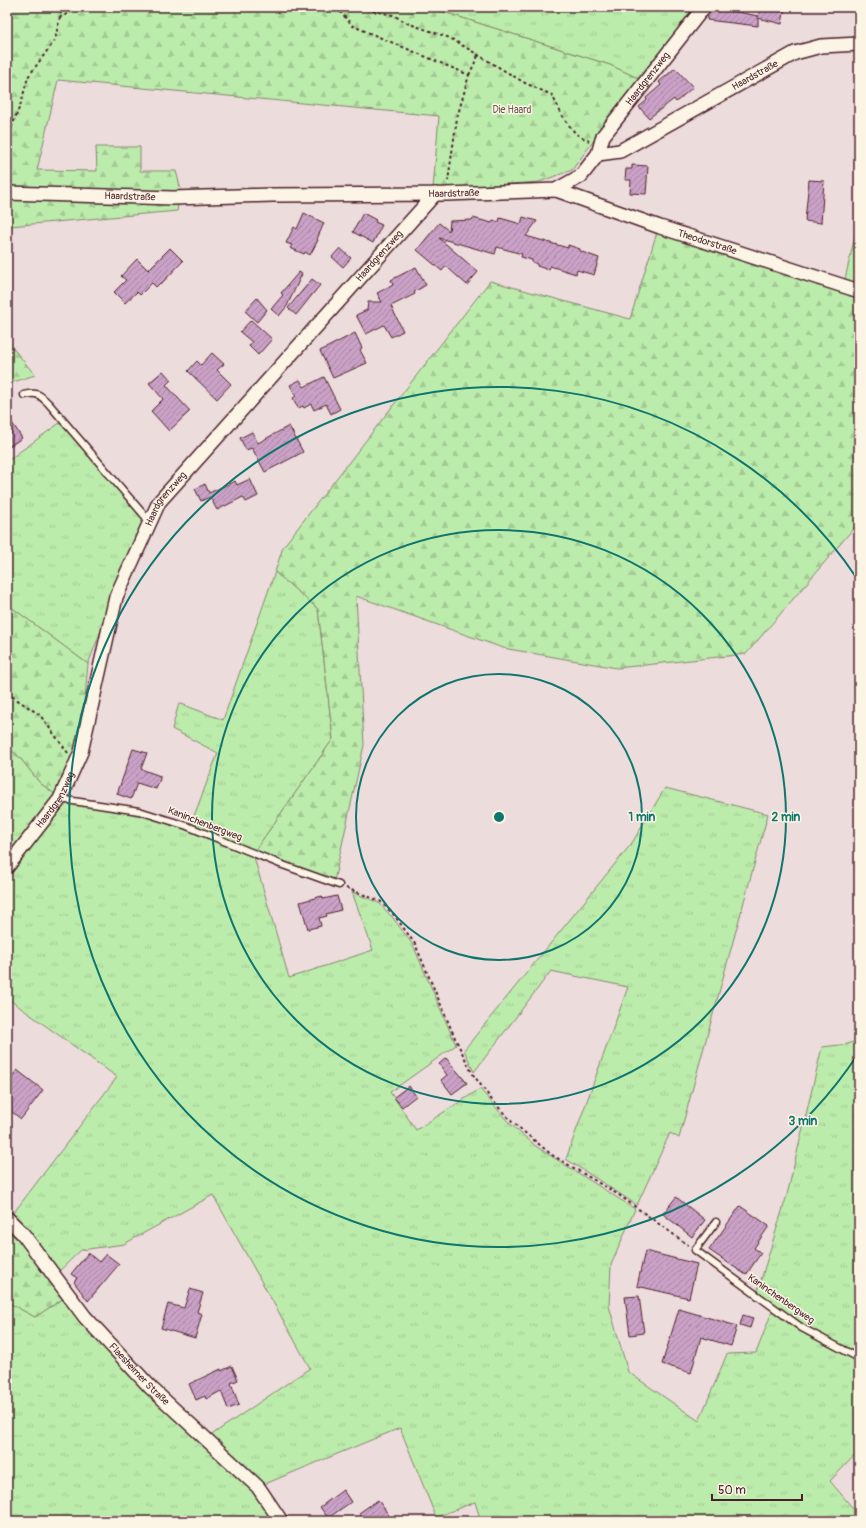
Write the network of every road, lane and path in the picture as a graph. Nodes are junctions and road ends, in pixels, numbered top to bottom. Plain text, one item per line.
1 (10, 7) edge
2 (62, 7) edge
3 (81, 7) edge
4 (336, 7) edge
5 (704, 7) edge
6 (7, 16) edge
7 (60, 18) junction
8 (859, 44) edge
9 (478, 55) junction
10 (469, 75) junction
11 (7, 139) edge
12 (598, 154) junction
13 (556, 190) junction
14 (7, 193) edge
15 (441, 194) junction
16 (859, 291) edge
17 (24, 395) dead end
18 (150, 522) junction
19 (7, 694) edge
20 (76, 764) junction
21 (60, 799) junction
22 (7, 867) edge
23 (339, 885) joint
24 (7, 1218) edge
25 (716, 1222) dead end
26 (695, 1250) junction
27 (859, 1358) edge
28 (281, 1521) edge

1 - 6 path
2 - 7 path
3 - 7 path
4 - 9 path
4 - 10 path
5 - 12 street, Haardgrenzweg
7 - 11 path
8 - 12 street, Haardstraße
9 - 10 path
9 - 12 path
10 - 15 path
12 - 13 street, Haardstraße
13 - 15 street, Haardstraße
13 - 16 street, Theodorstraße
14 - 15 street, Haardstraße
15 - 18 street, Haardgrenzweg
17 - 18 lane
18 - 20 street, Haardgrenzweg
19 - 20 path
20 - 21 street, Haardgrenzweg
21 - 22 street, Haardgrenzweg
21 - 23 lane, Kaninchenbergweg
23 - 26 path
24 - 28 street, Flaesheimer Straße
25 - 26 lane
26 - 27 lane, Kaninchenbergweg

